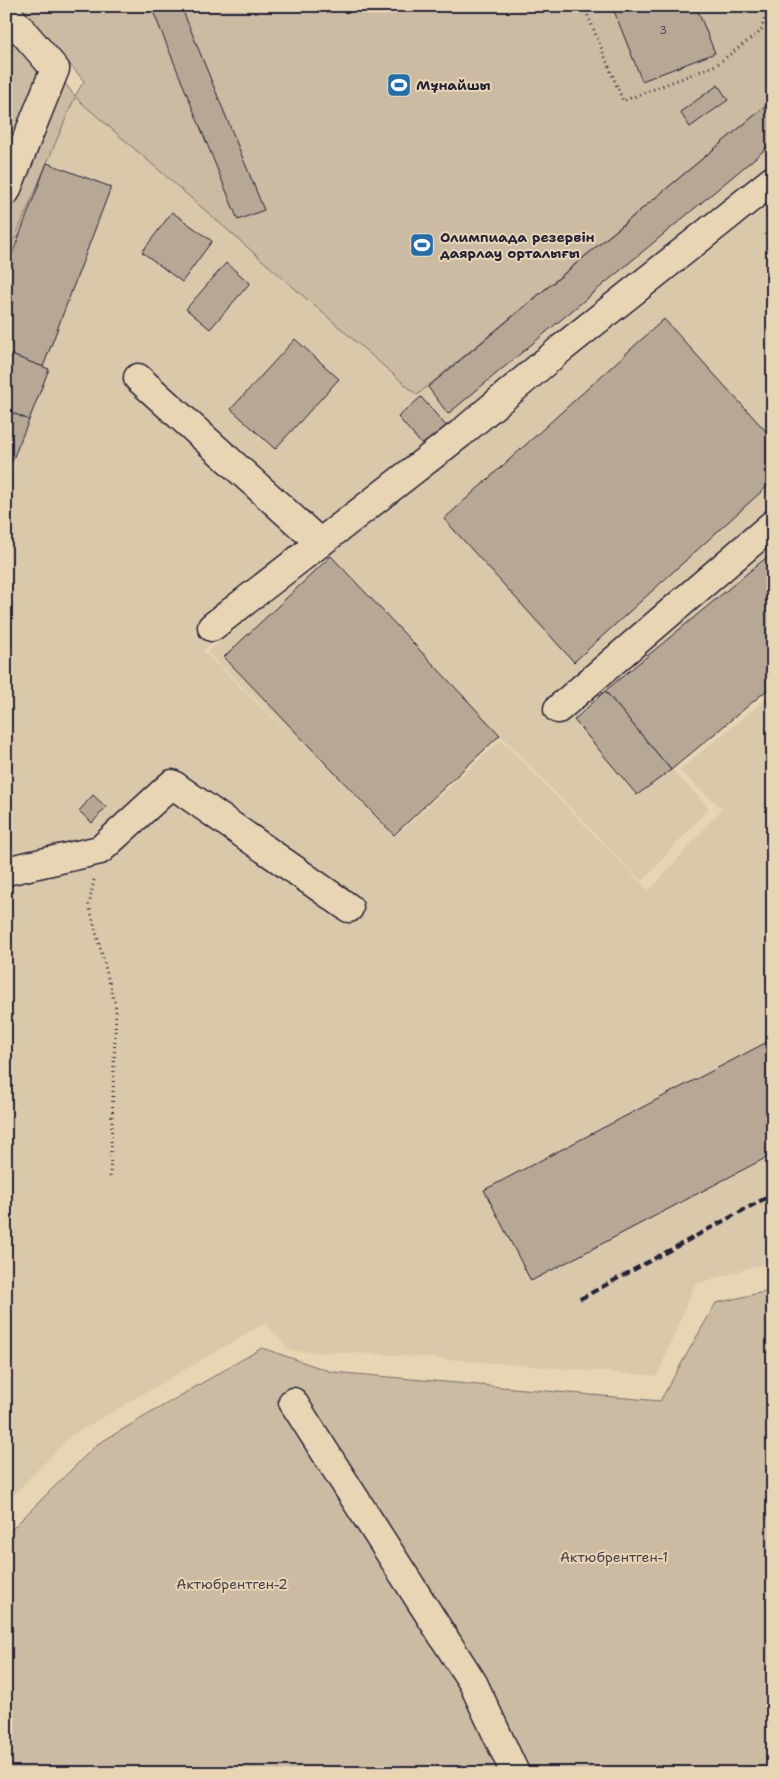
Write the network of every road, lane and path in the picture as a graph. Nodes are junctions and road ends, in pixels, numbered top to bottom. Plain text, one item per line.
1 (584, 6) edge
2 (768, 6) edge
3 (6, 12) edge
4 (773, 180) edge
5 (6, 191) edge
6 (138, 378) dead end
7 (773, 524) edge
8 (320, 542) junction
9 (212, 627) dead end
10 (558, 709) dead end
11 (100, 850) junction
12 (6, 872) edge
13 (349, 908) dead end
14 (110, 1177) dead end
15 (294, 1402) dead end
16 (515, 1773) edge

1 - 2 path
3 - 5 lane
4 - 8 lane
6 - 8 lane
7 - 10 lane
8 - 9 lane
11 - 12 lane
11 - 13 lane
11 - 14 path
15 - 16 lane

